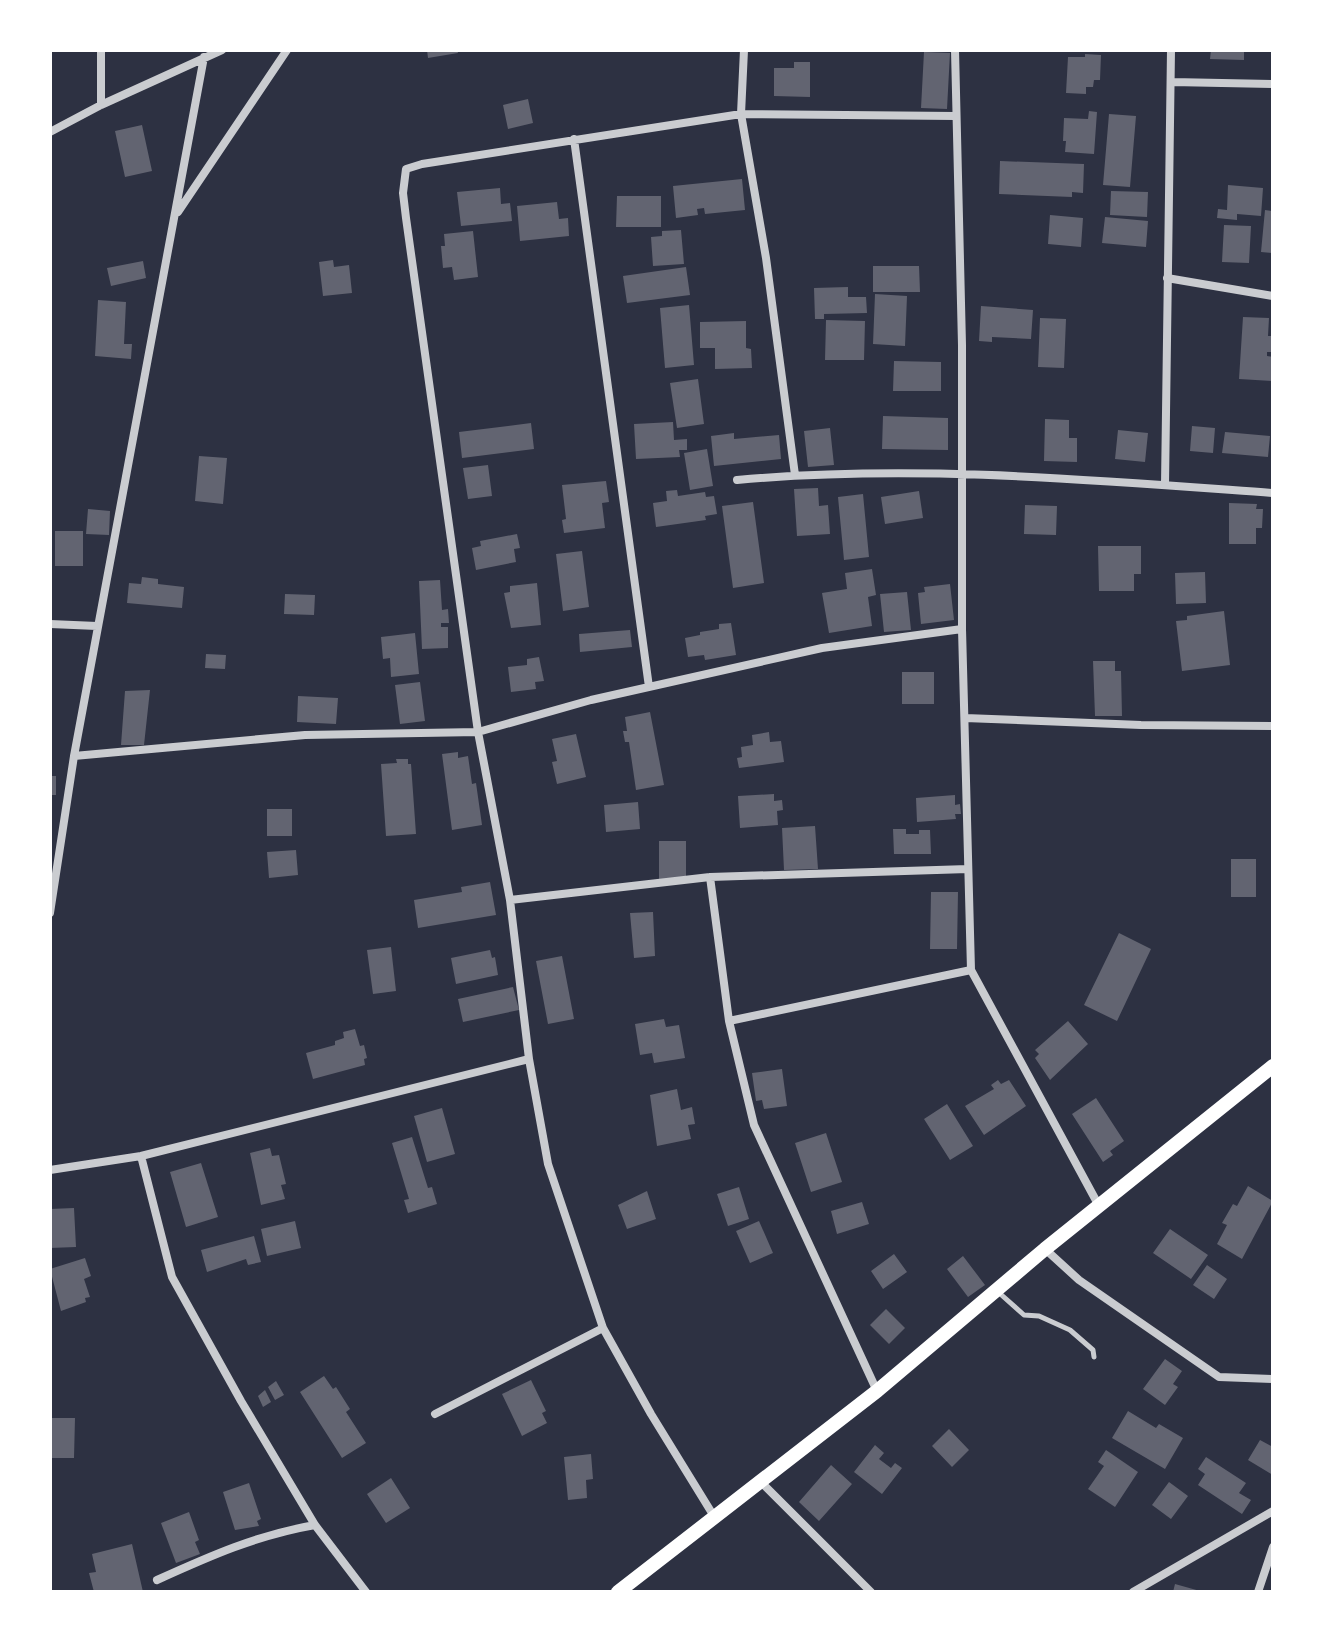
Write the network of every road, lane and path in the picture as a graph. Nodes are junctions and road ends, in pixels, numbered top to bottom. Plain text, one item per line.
1 (101, 50) edge
2 (222, 50) edge
3 (287, 50) edge
4 (744, 50) edge
5 (955, 50) edge
6 (1171, 50) edge
7 (204, 57) junction
8 (1172, 82) junction
9 (1273, 84) edge
10 (101, 105) junction
11 (741, 114) junction
12 (956, 116) junction
13 (50, 132) edge
14 (574, 139) junction
15 (174, 217) junction
16 (1167, 278) junction
17 (1273, 296) edge
18 (961, 473) junction
19 (795, 475) junction
20 (737, 480) dead end
21 (1165, 485) junction
22 (1273, 493) edge
23 (50, 624) edge
24 (97, 626) junction
25 (962, 629) junction
26 (649, 687) junction
27 (965, 718) junction
28 (1273, 726) edge
29 (478, 732) junction
30 (74, 756) junction
31 (968, 869) junction
32 (710, 877) junction
33 (510, 900) junction
34 (50, 913) edge
35 (971, 970) junction
36 (729, 1021) junction
37 (529, 1059) junction
38 (1273, 1066) edge
39 (141, 1156) junction
40 (50, 1170) edge
41 (1099, 1206) junction
42 (1045, 1249) junction
43 (996, 1290) junction
44 (603, 1328) junction
45 (1094, 1357) dead end
46 (1273, 1379) edge
47 (877, 1391) junction
48 (435, 1414) dead end
49 (761, 1482) junction
50 (1273, 1511) edge
51 (715, 1518) junction
52 (315, 1525) junction
53 (1273, 1547) edge
54 (157, 1580) dead end
55 (366, 1592) edge
56 (618, 1592) edge
57 (871, 1592) edge
58 (1133, 1592) edge
59 (1258, 1592) edge

1 - 10 street
2 - 7 street
3 - 15 street
4 - 11 street
5 - 12 street
6 - 8 street
7 - 10 street
7 - 15 street
8 - 9 street
8 - 16 street
10 - 13 street
11 - 12 street
11 - 14 street
11 - 19 street
12 - 18 street
14 - 26 street
14 - 29 street
15 - 24 street
16 - 17 street
16 - 21 street
18 - 19 street
18 - 21 street
18 - 25 street
19 - 20 street
21 - 22 street
23 - 24 street
24 - 30 street
25 - 26 street
25 - 27 street
26 - 29 street
27 - 28 street
27 - 31 street
29 - 30 street
29 - 33 street
30 - 34 street
31 - 32 street
31 - 35 street
32 - 33 street
32 - 36 street
33 - 37 street
35 - 36 street
35 - 41 street
36 - 47 street
37 - 39 street
37 - 44 street
38 - 41 main road
39 - 40 street
39 - 52 street
41 - 42 main road
42 - 43 main road
42 - 46 street
43 - 45 lane
43 - 47 main road
44 - 48 street
44 - 51 street
47 - 49 main road
49 - 51 main road
49 - 57 street
50 - 58 street
51 - 56 main road
52 - 54 street
52 - 55 street
53 - 59 street

